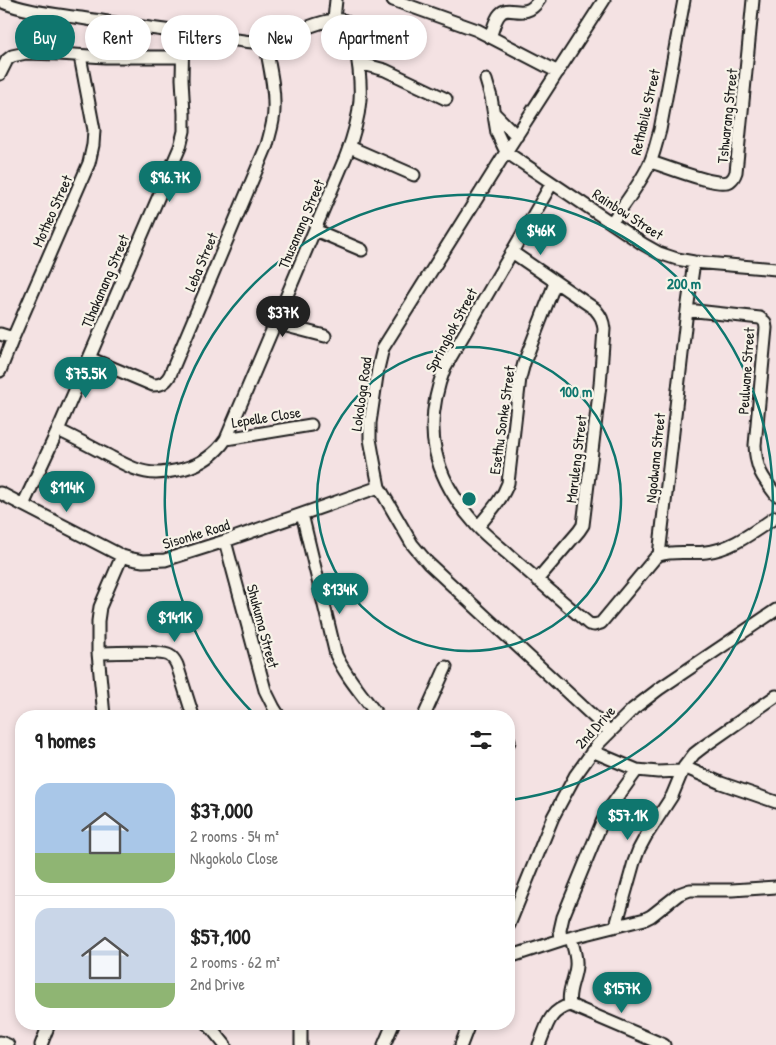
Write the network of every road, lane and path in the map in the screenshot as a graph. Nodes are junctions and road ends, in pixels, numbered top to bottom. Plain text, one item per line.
1 (336, 0) edge
2 (393, 0) edge
3 (539, 0) edge
4 (604, 0) edge
5 (684, 0) edge
6 (753, 0) edge
7 (0, 1) edge
8 (334, 15) edge
9 (161, 30) edge
10 (490, 37) junction
11 (80, 56) junction
12 (161, 56) edge
13 (182, 60) edge
14 (268, 60) edge
15 (358, 60) edge
16 (359, 63) junction
17 (558, 72) junction
18 (0, 74) edge
19 (486, 80) dead end
20 (446, 99) dead end
21 (494, 113) junction
22 (517, 136) junction
23 (350, 147) junction
24 (506, 152) junction
25 (651, 162) junction
26 (414, 176) dead end
27 (552, 183) junction
28 (612, 222) junction
29 (315, 230) junction
30 (362, 250) dead end
31 (512, 252) junction
32 (694, 262) junction
33 (776, 269) edge
34 (555, 282) junction
35 (687, 310) junction
36 (275, 324) junction
37 (0, 334) edge
38 (325, 336) dead end
39 (13, 338) junction
40 (89, 358) junction
41 (0, 371) edge
42 (311, 425) dead end
43 (58, 430) junction
44 (226, 439) junction
45 (379, 487) junction
46 (0, 493) edge
47 (776, 495) edge
48 (23, 504) junction
49 (302, 514) junction
50 (776, 517) edge
51 (478, 527) junction
52 (225, 541) junction
53 (660, 555) junction
54 (122, 556) junction
55 (537, 580) junction
56 (776, 610) edge
57 (98, 654) junction
58 (446, 667) dead end
59 (776, 696) edge
60 (103, 710) edge
61 (191, 710) edge
62 (276, 710) edge
63 (374, 710) edge
64 (427, 710) edge
65 (610, 732) junction
66 (592, 751) junction
67 (683, 769) junction
68 (637, 770) junction
69 (776, 802) edge
70 (776, 887) edge
71 (515, 910) edge
72 (616, 926) junction
73 (566, 939) junction
74 (515, 955) edge
75 (570, 1005) junction
76 (47, 1030) edge
77 (213, 1030) edge
78 (301, 1030) edge
79 (390, 1030) edge
80 (467, 1030) edge
81 (0, 1042) edge
82 (8, 1045) edge
83 (41, 1045) edge
84 (225, 1045) edge
85 (301, 1045) edge
86 (384, 1045) edge
87 (461, 1045) edge
88 (539, 1045) edge
89 (664, 1045) edge

1 - 8 street
2 - 10 street
3 - 10 street
4 - 17 street, Lokologa Road
5 - 25 street, Rethabile Street
6 - 25 street, Tshwarang Street
7 - 9 street
10 - 17 street
11 - 12 street
11 - 18 street
11 - 39 street, Motheo Street
13 - 40 street, Tlhakanang Street
14 - 40 street, Leba Street
15 - 16 street, Thusanang Street
16 - 20 street
16 - 23 street, Thusanang Street
17 - 22 street, Lokologa Road
19 - 21 street
21 - 22 street
21 - 24 street
22 - 24 street, Lokologa Road
23 - 26 street
23 - 29 street, Thusanang Street
24 - 27 street, Rainbow Street
24 - 45 street, Lokologa Road
25 - 28 street, Rethabile Street
27 - 28 street, Rainbow Street
27 - 31 street, Springbok Street
28 - 32 street, Rainbow Street
29 - 30 street
29 - 36 street, Thusanang Street
31 - 34 street, Maruleng Street
31 - 51 street, Springbok Street
32 - 33 street, Rainbow Street
32 - 35 street, Ngodwana Street
34 - 51 street, Esethu Sonke Street
34 - 55 street, Maruleng Street
35 - 47 street, Peulwane Street
35 - 53 street, Ngodwana Street
36 - 38 street
36 - 44 street, Thusanang Street
37 - 39 street
39 - 41 street, Motheo Street
40 - 43 street, Tlhakanang Street
42 - 44 street, Lepelle Close
43 - 44 street, Thusanang Street
43 - 48 street, Tlhakanang Street
45 - 49 street, Sisonke Road
45 - 65 street, Lokologa Road
46 - 48 street, Sisonke Road
48 - 54 street, Sisonke Road
49 - 52 street, Sisonke Road
49 - 63 street
50 - 53 street
51 - 55 street, Springbok Street
52 - 54 street, Sisonke Road
52 - 62 street, Shukuma Street
53 - 55 street, Springbok Street
54 - 57 street
56 - 65 street, 2nd Drive
57 - 60 street
57 - 61 street
58 - 64 street
59 - 67 street
65 - 66 street, 2nd Drive
66 - 68 street
66 - 71 street, 2nd Drive
67 - 68 street
67 - 69 street
67 - 72 street
68 - 73 street
70 - 72 street
72 - 73 street
73 - 74 street
73 - 75 street
75 - 88 street
75 - 89 street
76 - 83 street
77 - 84 street
78 - 85 street
79 - 86 street
80 - 87 street
81 - 82 street

